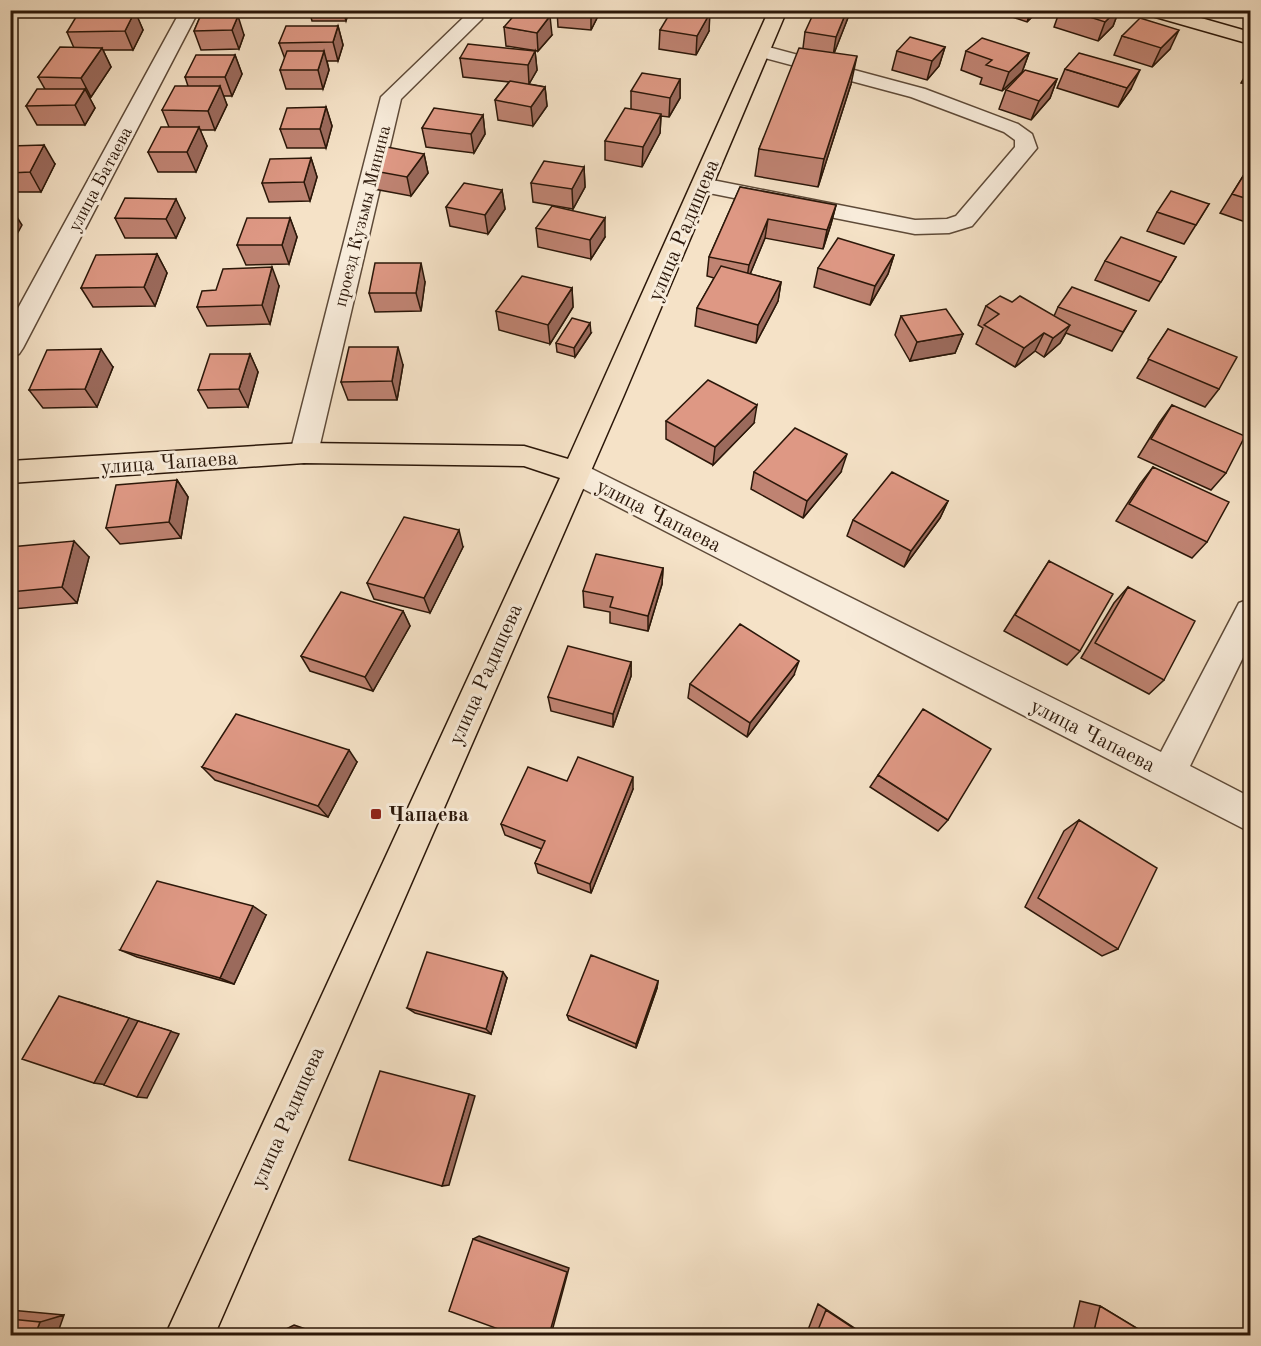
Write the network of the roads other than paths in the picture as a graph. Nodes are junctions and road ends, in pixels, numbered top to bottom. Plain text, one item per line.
1 (190, 10) edge
2 (474, 10) edge
3 (778, 10) edge
4 (1151, 10) edge
5 (1251, 39) edge
6 (761, 51) junction
7 (702, 185) junction
8 (10, 348) edge
9 (304, 453) junction
10 (10, 472) edge
11 (576, 472) junction
12 (1251, 612) edge
13 (1168, 773) junction
14 (1251, 815) edge
15 (189, 1335) edge

1 - 8 street, улица Батаева
2 - 9 street, проезд Кузьмы Минина
3 - 6 main road, улица Радищева
4 - 5 main road
6 - 7 main road, улица Радищева
6 - 7 street
7 - 11 main road, улица Радищева
9 - 10 main road, улица Чапаева
9 - 11 main road, улица Чапаева
11 - 13 street, улица Чапаева
11 - 15 main road, улица Радищева
12 - 13 street
13 - 14 street, улица Чапаева

